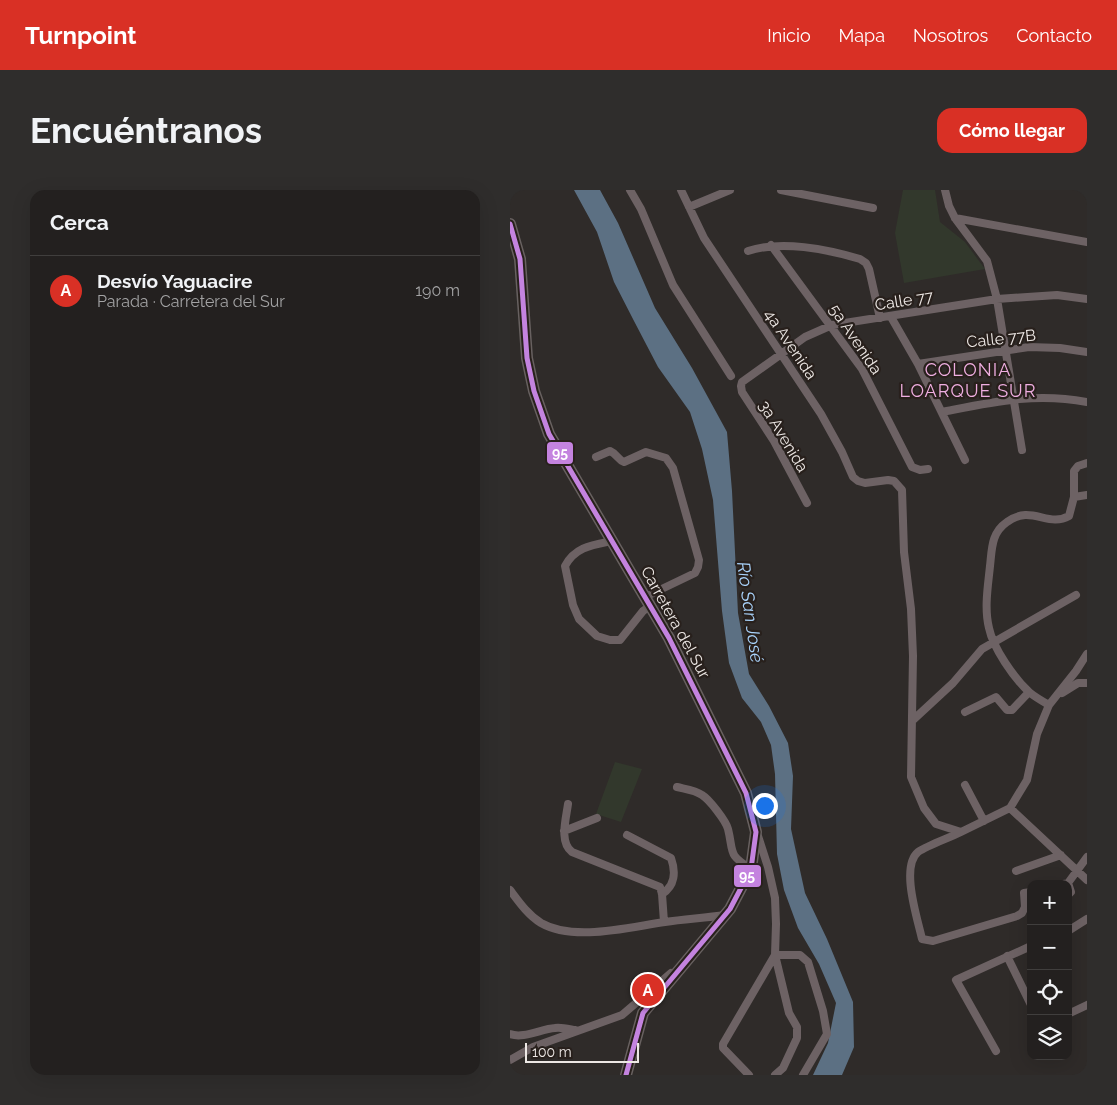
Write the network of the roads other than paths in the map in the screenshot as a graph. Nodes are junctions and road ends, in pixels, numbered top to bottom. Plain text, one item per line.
1 (630, 190) edge
2 (681, 190) edge
3 (730, 190) edge
4 (780, 190) edge
5 (944, 190) edge
6 (689, 207) junction
7 (873, 208) dead end
8 (955, 218) junction
9 (510, 224) edge
10 (1087, 242) edge
11 (771, 245) junction
12 (748, 251) dead end
13 (1087, 298) edge
14 (997, 299) junction
15 (891, 317) junction
16 (880, 318) junction
17 (832, 326) junction
18 (1006, 350) junction
19 (1087, 352) edge
20 (782, 354) junction
21 (918, 364) junction
22 (731, 376) dead end
23 (742, 382) joint
24 (1013, 399) junction
25 (1087, 402) edge
26 (942, 412) junction
27 (1022, 450) dead end
28 (596, 458) dead end
29 (965, 460) dead end
30 (1087, 463) edge
31 (928, 469) dead end
32 (1087, 495) edge
33 (1074, 497) junction
34 (807, 503) dead end
35 (612, 541) junction
36 (1076, 595) dead end
37 (648, 602) junction
38 (994, 643) junction
39 (1087, 654) edge
40 (1087, 683) edge
41 (1029, 692) junction
42 (1056, 697) junction
43 (1049, 705) junction
44 (965, 712) dead end
45 (913, 720) junction
46 (965, 785) dead end
47 (677, 787) dead end
48 (568, 804) dead end
49 (1010, 808) junction
50 (597, 818) dead end
51 (984, 821) junction
52 (564, 831) junction
53 (756, 832) junction
54 (961, 832) junction
55 (627, 835) dead end
56 (1061, 855) junction
57 (1087, 857) edge
58 (751, 869) junction
59 (1016, 871) dead end
60 (1077, 871) junction
61 (1069, 880) edge
62 (1087, 880) edge
63 (510, 890) edge
64 (1027, 893) edge
65 (662, 894) junction
66 (1027, 903) edge
67 (1027, 907) edge
68 (725, 915) junction
69 (1087, 919) edge
70 (664, 922) junction
71 (1072, 928) edge
72 (1027, 948) edge
73 (775, 954) junction
74 (1007, 956) junction
75 (683, 964) junction
76 (1027, 996) edge
77 (1087, 1005) edge
78 (1072, 1012) edge
79 (577, 1031) junction
80 (510, 1034) edge
81 (996, 1051) dead end
82 (510, 1060) edge
83 (626, 1075) edge
84 (749, 1075) edge
85 (775, 1075) edge
86 (803, 1075) edge

1 - 22 street
2 - 6 street, 4a Avenida
3 - 6 street
4 - 7 street
5 - 8 street
6 - 20 street, 4a Avenida
8 - 10 street
8 - 14 street
9 - 35 highway, Carretera del Sur
11 - 12 street
11 - 16 street
11 - 17 street, 5a Avenida
13 - 14 street, Calle 77
14 - 15 street, Calle 77
14 - 18 street
15 - 16 street, Calle 77
15 - 21 street
16 - 17 street, Calle 77
17 - 20 street, Calle 77
17 - 31 street, 5a Avenida
18 - 19 street, Calle 77B
18 - 21 street, Calle 77B
18 - 24 street
20 - 23 street, Calle 77
20 - 45 street, 4a Avenida
21 - 26 street
23 - 34 street, 3a Avenida
24 - 25 street
24 - 26 street
24 - 27 street
26 - 29 street
28 - 37 street
30 - 33 street
32 - 33 street
33 - 38 street
35 - 37 highway, Carretera del Sur
35 - 37 street
36 - 38 street
37 - 53 highway, Carretera del Sur
38 - 41 street
38 - 45 street
39 - 42 street
40 - 42 street
41 - 43 street
41 - 44 street
42 - 43 street
43 - 49 street
45 - 54 street
46 - 51 street
47 - 58 street
48 - 52 street
49 - 51 street
49 - 56 street
50 - 52 street
51 - 54 street
52 - 65 street
53 - 58 highway, Carretera del Sur
53 - 73 street
54 - 67 street
55 - 65 street
56 - 59 street
56 - 60 street
57 - 60 street
58 - 68 highway, Carretera del Sur
60 - 61 street
60 - 62 street
63 - 70 street
64 - 66 street
65 - 70 street
68 - 70 street
68 - 75 highway, Carretera del Sur
69 - 71 street
72 - 74 street
73 - 84 street
73 - 85 street
73 - 86 street
74 - 76 street
74 - 81 street
75 - 79 street
75 - 83 highway, Carretera del Sur
77 - 78 street
79 - 80 street
79 - 82 street

